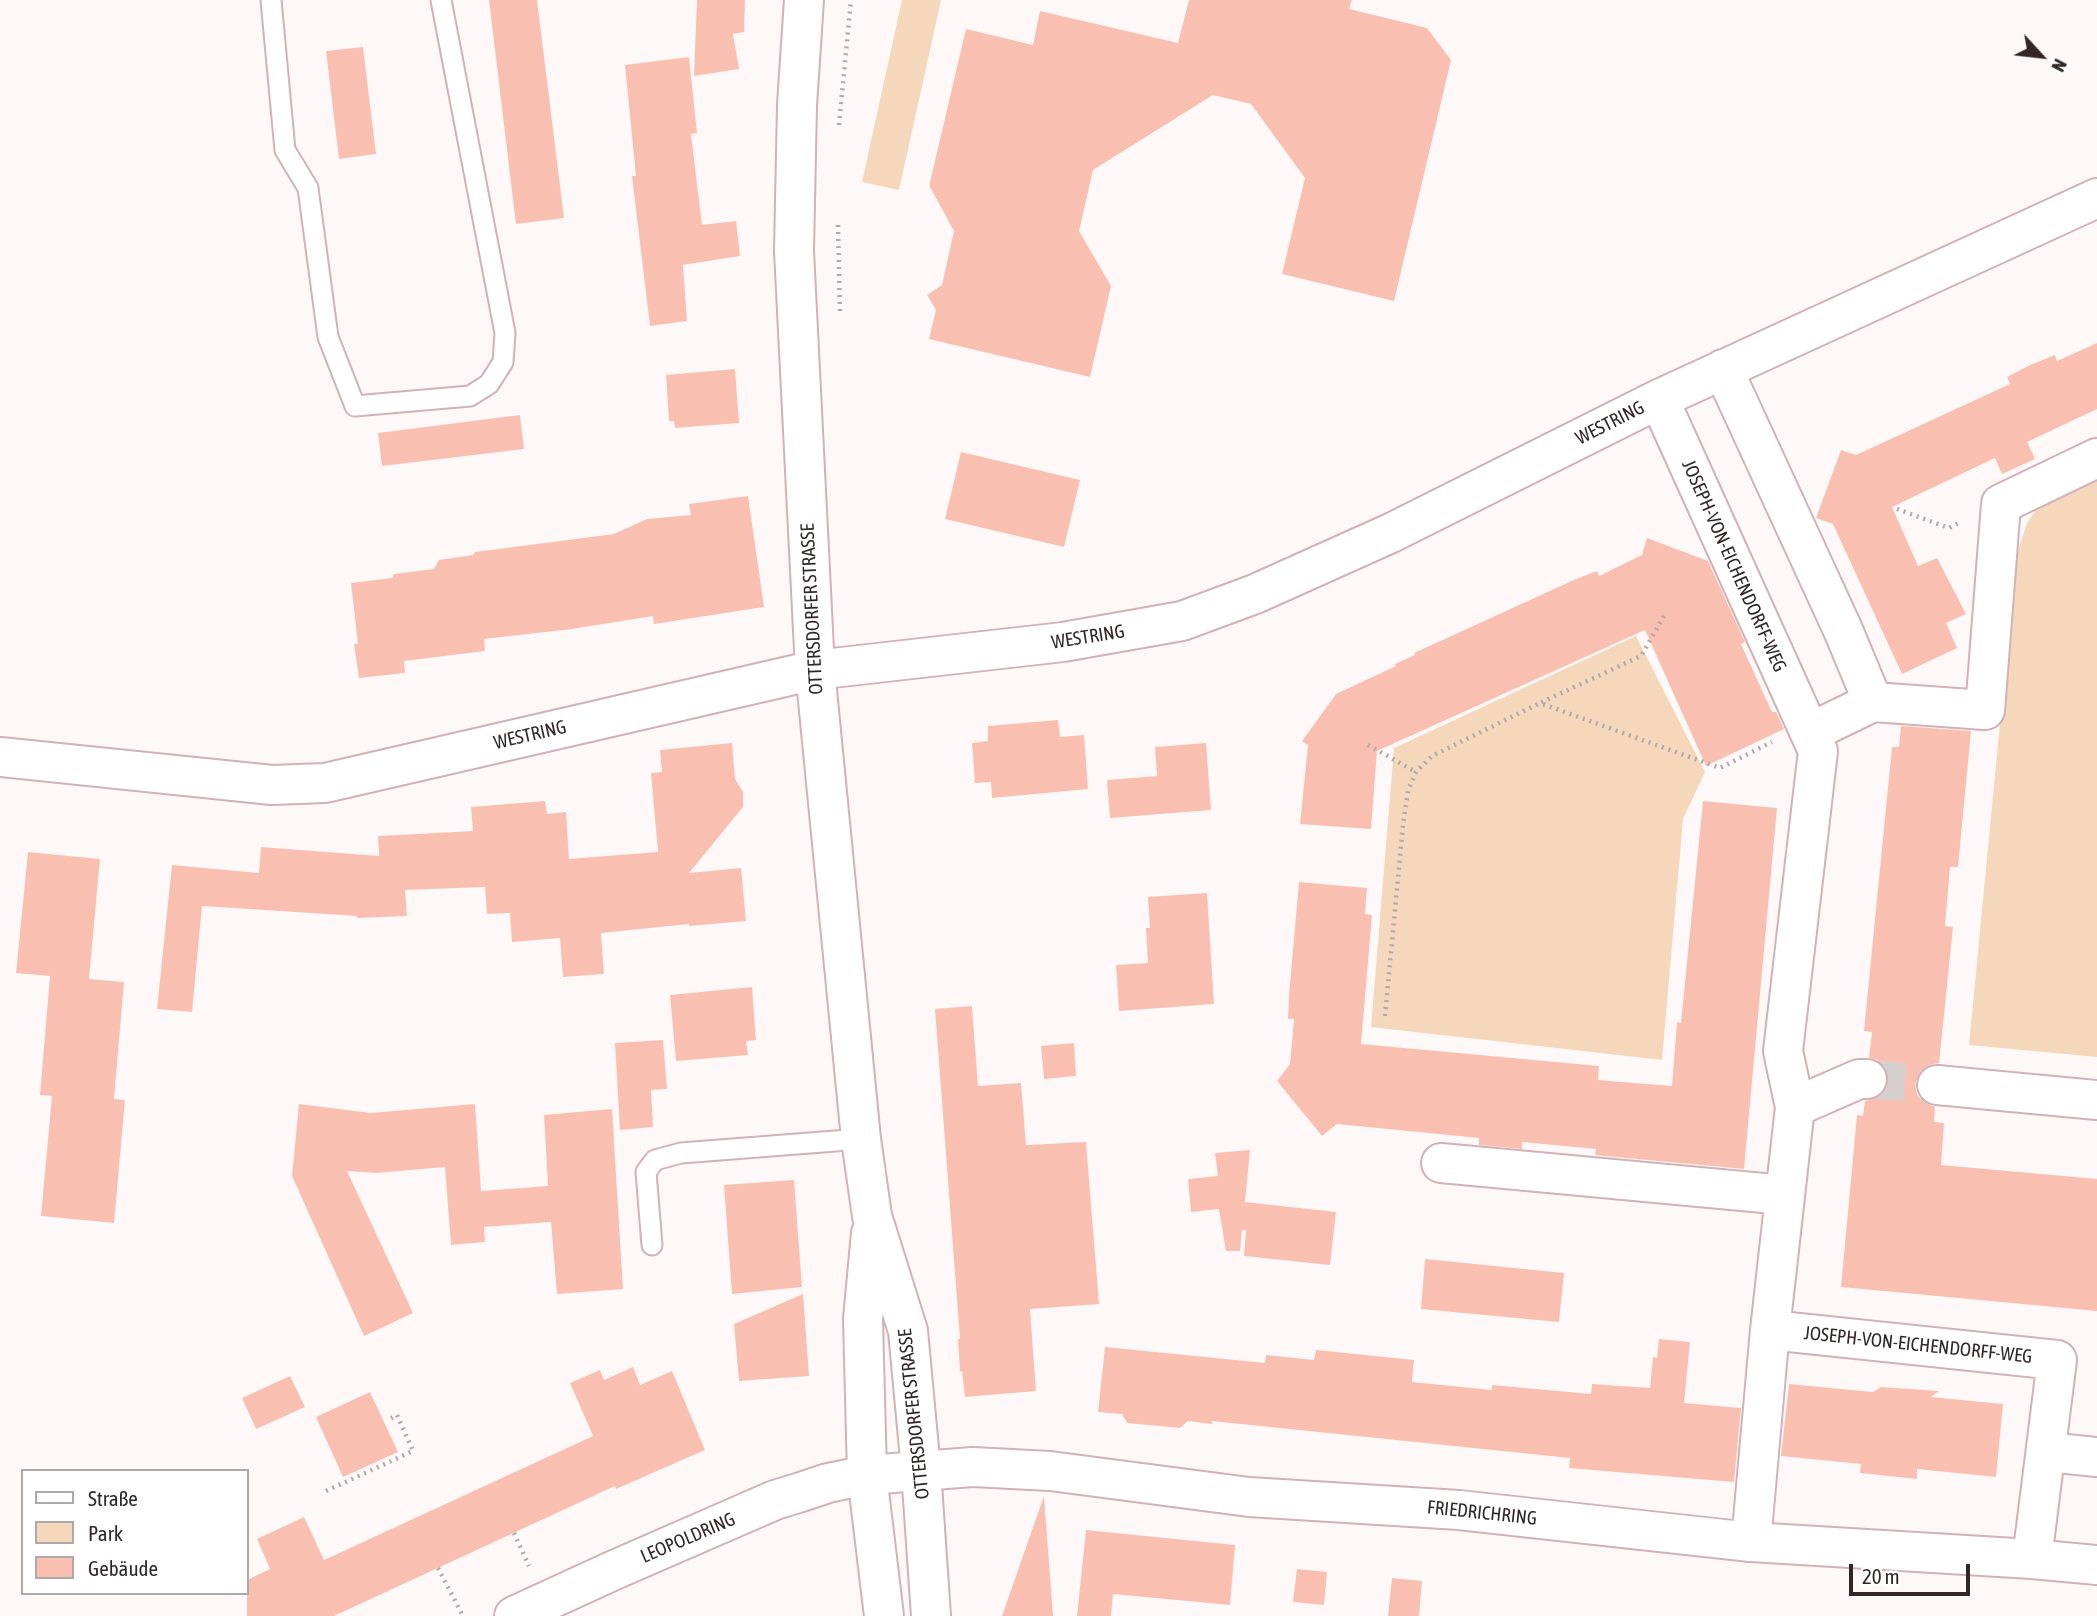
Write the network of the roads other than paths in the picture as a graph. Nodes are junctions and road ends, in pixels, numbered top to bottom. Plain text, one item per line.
1 (271, 0) edge
2 (441, 0) edge
3 (804, 0) edge
4 (2097, 198) edge
5 (1723, 369) junction
6 (1659, 399) junction
7 (2097, 458) edge
8 (815, 670) junction
9 (1872, 702) junction
10 (1809, 728) junction
11 (0, 757) edge
12 (1867, 1079) tunnel mouth
13 (1937, 1085) tunnel mouth
14 (2097, 1100) edge
15 (1795, 1107) junction
16 (861, 1139) junction
17 (1441, 1163) dead end
18 (1785, 1195) junction
19 (873, 1216) junction
20 (652, 1245) dead end
21 (1770, 1330) junction
22 (2047, 1452) junction
23 (2097, 1457) edge
24 (921, 1469) junction
25 (867, 1475) junction
26 (1751, 1542) junction
27 (2032, 1559) junction
28 (2097, 1565) edge
29 (514, 1616) edge
30 (884, 1616) edge
31 (931, 1616) edge

1 - 2 lane
3 - 8 street, OTTERSDORFER STRASSE
4 - 5 street, WESTRING
5 - 6 street, WESTRING
5 - 9 street
6 - 8 street, WESTRING
6 - 10 street, JOSEPH-VON-EICHENDORFF-WEG
7 - 9 street
8 - 11 street, WESTRING
8 - 16 street, OTTERSDORFER STRASSE
9 - 10 street
10 - 15 street, JOSEPH-VON-EICHENDORFF-WEG
12 - 15 street
13 - 14 street
15 - 18 street, JOSEPH-VON-EICHENDORFF-WEG
16 - 19 street, OTTERSDORFER STRASSE
16 - 20 lane
17 - 18 street
18 - 21 street, JOSEPH-VON-EICHENDORFF-WEG
19 - 24 street, OTTERSDORFER STRASSE
19 - 25 street, OTTERSDORFER STRASSE
21 - 22 street, JOSEPH-VON-EICHENDORFF-WEG
21 - 26 street, JOSEPH-VON-EICHENDORFF-WEG
22 - 23 street
22 - 27 street, JOSEPH-VON-EICHENDORFF-WEG
24 - 25 street, FRIEDRICHRING
24 - 26 street, FRIEDRICHRING
24 - 31 street, OTTERSDORFER STRASSE
25 - 29 street, LEOPOLDRING
25 - 30 street, OTTERSDORFER STRASSE
26 - 27 street, FRIEDRICHRING
27 - 28 street, FRIEDRICHRING

